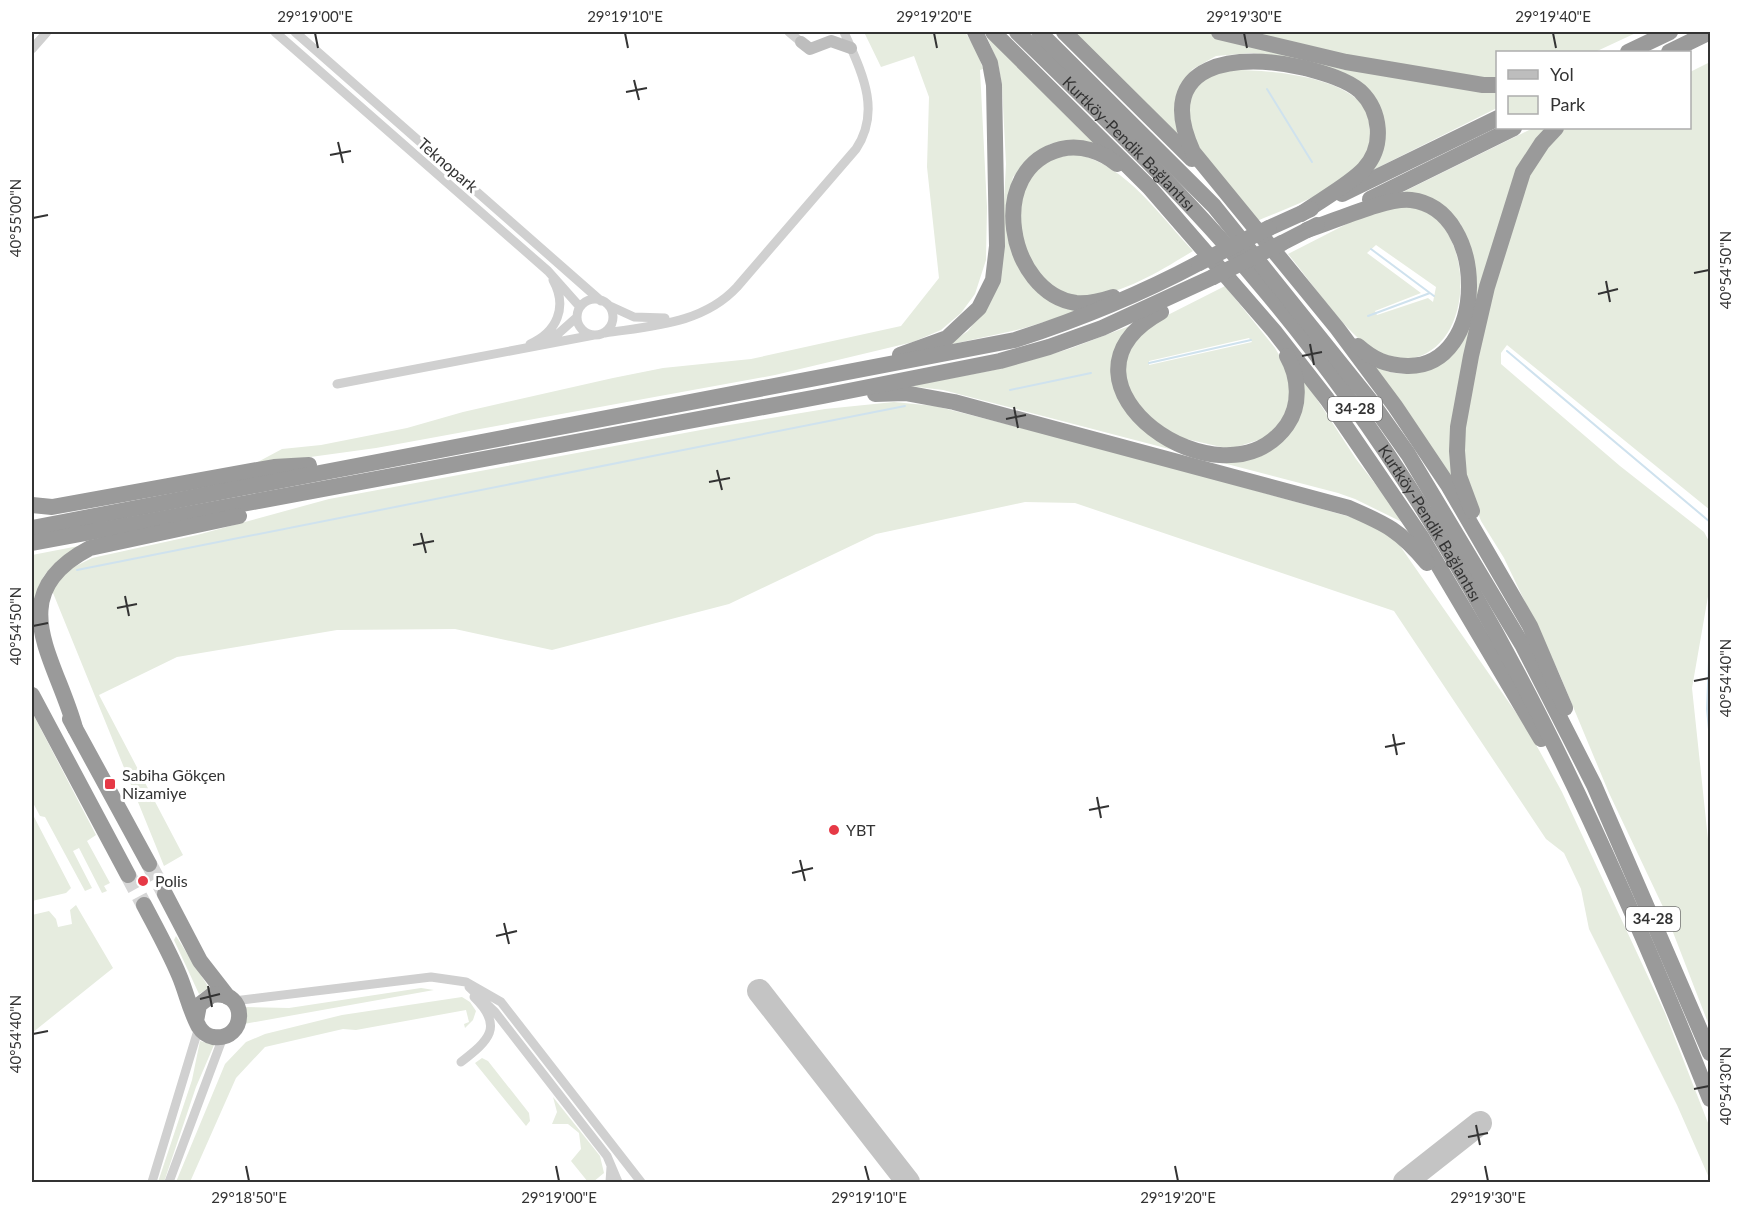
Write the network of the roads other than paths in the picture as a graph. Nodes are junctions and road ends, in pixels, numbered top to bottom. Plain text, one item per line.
1 (47, 32) edge
2 (275, 32) edge
3 (294, 32) edge
4 (789, 32) edge
5 (828, 32) edge
6 (844, 32) edge
7 (975, 32) edge
8 (993, 32) edge
9 (1017, 32) edge
10 (1039, 32) edge
11 (1064, 32) edge
12 (1219, 32) edge
13 (1710, 32) edge
14 (1663, 35) edge
15 (801, 42) junction
16 (851, 48) junction
17 (32, 49) edge
18 (1623, 51) edge
19 (1630, 51) edge
20 (1671, 51) edge
21 (1496, 85) edge
22 (1496, 118) edge
23 (1512, 129) edge
24 (1555, 129) edge
25 (1217, 185) junction
26 (1149, 187) junction
27 (1301, 214) junction
28 (1307, 230) junction
29 (548, 271) junction
30 (1213, 277) junction
31 (1148, 290) junction
32 (601, 300) junction
33 (610, 306) junction
34 (580, 307) junction
35 (694, 316) junction
36 (577, 317) junction
37 (1337, 328) junction
38 (1274, 331) junction
39 (604, 333) junction
40 (594, 335) junction
41 (523, 348) junction
42 (337, 384) dead end
43 (821, 388) junction
44 (378, 460) junction
45 (391, 477) junction
46 (32, 505) edge
47 (32, 528) edge
48 (32, 543) edge
49 (1489, 553) junction
50 (1464, 610) junction
51 (32, 647) edge
52 (32, 695) edge
53 (75, 728) junction
54 (1594, 785) junction
55 (1602, 851) junction
56 (149, 864) tunnel mouth
57 (128, 874) tunnel mouth
58 (165, 894) tunnel mouth
59 (144, 905) tunnel mouth
60 (439, 976) junction
61 (231, 999) junction
62 (198, 1024) junction
63 (223, 1037) junction
64 (1710, 1053) edge
65 (461, 1062) dead end
66 (1710, 1099) edge
67 (166, 1134) junction
68 (610, 1162) junction
69 (145, 1182) edge
70 (152, 1182) edge
71 (169, 1182) edge
72 (610, 1182) edge
73 (618, 1182) edge
74 (641, 1182) edge

1 - 17 street
2 - 29 street, Teknopark
3 - 32 street, Teknopark
4 - 15 street
5 - 15 street
6 - 16 street
7 - 43 highway
8 - 26 highway
9 - 55 highway, Kurtköy-Pendik Bağlantısı / 34-28
10 - 54 highway, Kurtköy-Pendik Bağlantısı / 34-28
11 - 25 highway
12 - 21 highway
13 - 20 highway
14 - 18 highway
14 - 19 highway
15 - 16 street
16 - 35 street
22 - 27 highway
23 - 28 highway
24 - 49 highway
25 - 27 highway
25 - 37 highway
26 - 31 highway
26 - 38 highway
27 - 31 highway, bridge
28 - 30 highway, bridge
28 - 37 highway
29 - 34 street, Teknopark
29 - 41 street, Teknopark
30 - 38 highway
30 - 43 highway
31 - 43 highway
32 - 33 street
32 - 34 street
33 - 35 street
33 - 39 street
34 - 36 street
35 - 39 street
36 - 40 street
36 - 41 street, Teknopark
37 - 49 highway
38 - 50 highway
39 - 40 street
40 - 41 street, Teknopark
41 - 42 street, Teknopark
43 - 44 highway
43 - 45 highway
43 - 50 highway
44 - 46 highway
44 - 47 highway
45 - 48 highway
45 - 53 highway
49 - 54 highway
50 - 55 highway
51 - 53 highway
52 - 57 highway
53 - 56 highway
54 - 64 highway, Kurtköy-Pendik Bağlantısı / 34-28
55 - 66 highway, Kurtköy-Pendik Bağlantısı / 34-28
58 - 61 highway
59 - 62 highway
60 - 61 street
60 - 65 street
60 - 68 street
60 - 74 street
61 - 62 highway
61 - 63 highway
62 - 63 highway
62 - 67 street
63 - 71 street
67 - 69 street
67 - 70 street
68 - 72 street
68 - 73 street

